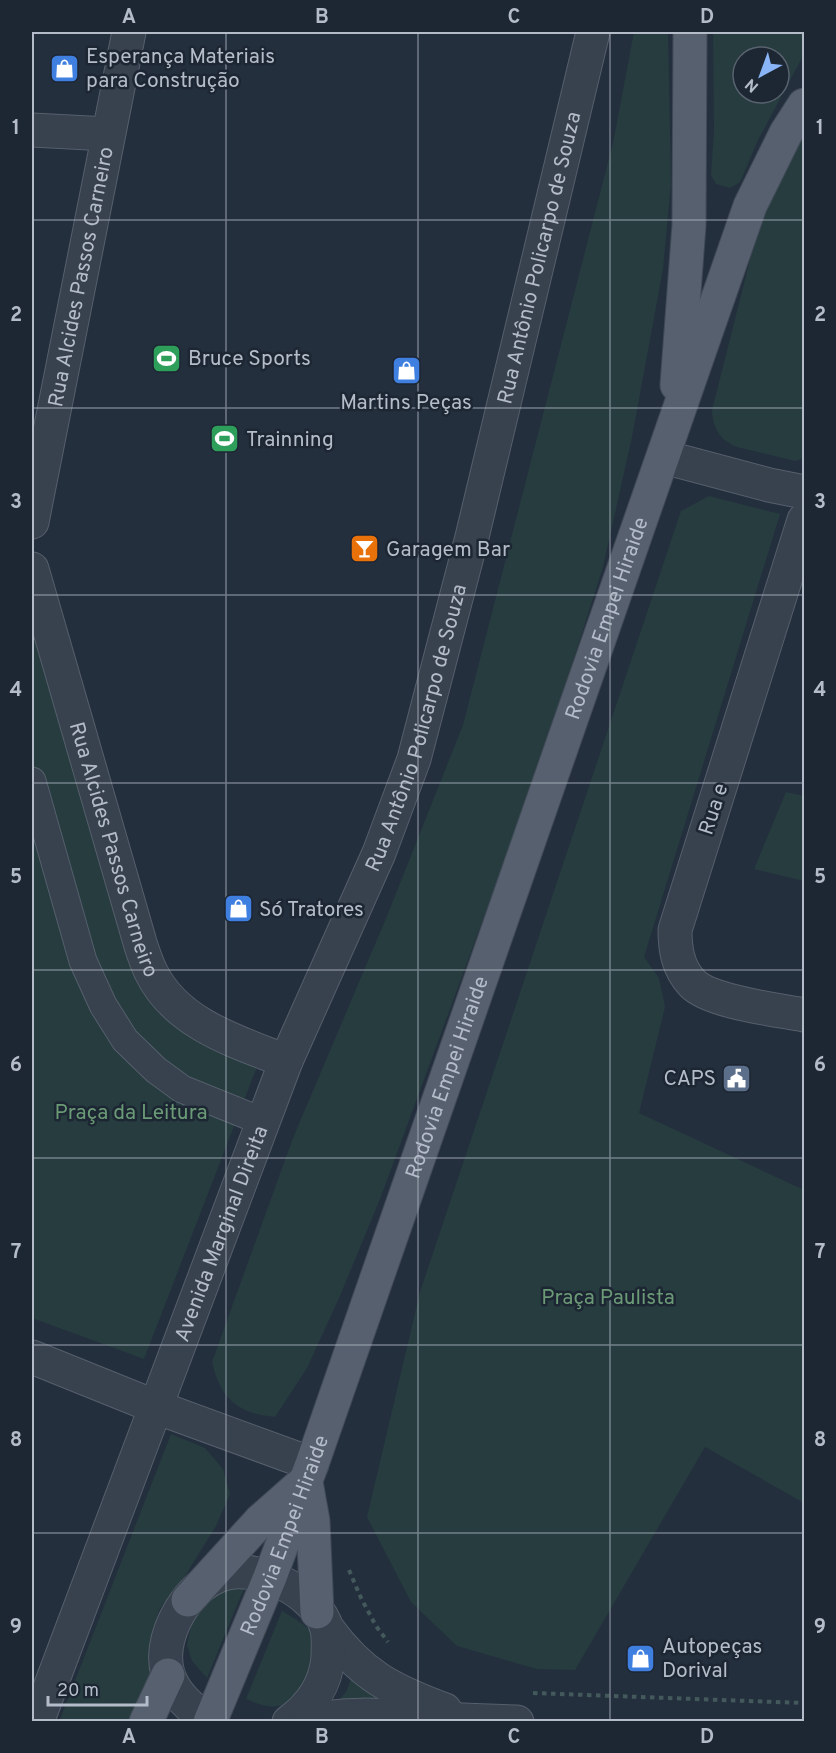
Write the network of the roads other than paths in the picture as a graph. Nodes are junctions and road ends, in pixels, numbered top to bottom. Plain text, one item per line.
1 (129, 32) edge
2 (593, 32) edge
3 (690, 32) edge
4 (804, 105) edge
5 (32, 130) edge
6 (108, 134) junction
7 (669, 443) junction
8 (804, 492) edge
9 (804, 520) edge
10 (32, 522) edge
11 (33, 581) edge
12 (32, 781) edge
13 (804, 1015) edge
14 (286, 1061) junction
15 (264, 1122) junction
16 (32, 1357) edge
17 (156, 1407) junction
18 (309, 1472) junction
19 (270, 1577) junction
20 (188, 1600) junction
21 (322, 1620) junction
22 (168, 1675) junction
23 (524, 1707) edge
24 (471, 1721) edge
25 (37, 1722) edge
26 (146, 1722) edge
27 (210, 1722) edge
28 (290, 1722) edge
29 (305, 1722) edge

1 - 6 street, Rua Alcides Passos Carneiro
2 - 14 street, Rua Antônio Policarpo de Souza
3 - 7 main road, Rodovia Empei Hiraide
4 - 7 main road, Rodovia Empei Hiraide
5 - 6 street
6 - 10 street, Rua Alcides Passos Carneiro
7 - 8 street
7 - 18 main road, Rodovia Empei Hiraide
9 - 13 street, Rua e
11 - 14 street, Rua Alcides Passos Carneiro
12 - 15 street
14 - 15 street, Avenida Marginal Direita
15 - 17 street, Avenida Marginal Direita
16 - 17 street
17 - 18 street
17 - 25 street, Avenida Marginal Direita
18 - 19 main road, Rodovia Empei Hiraide
18 - 20 main road
18 - 21 main road
19 - 20 street
19 - 21 street
19 - 27 main road, Rodovia Empei Hiraide
20 - 22 street
21 - 24 street
21 - 28 street
22 - 26 main road
22 - 27 street
23 - 24 street
24 - 29 street

